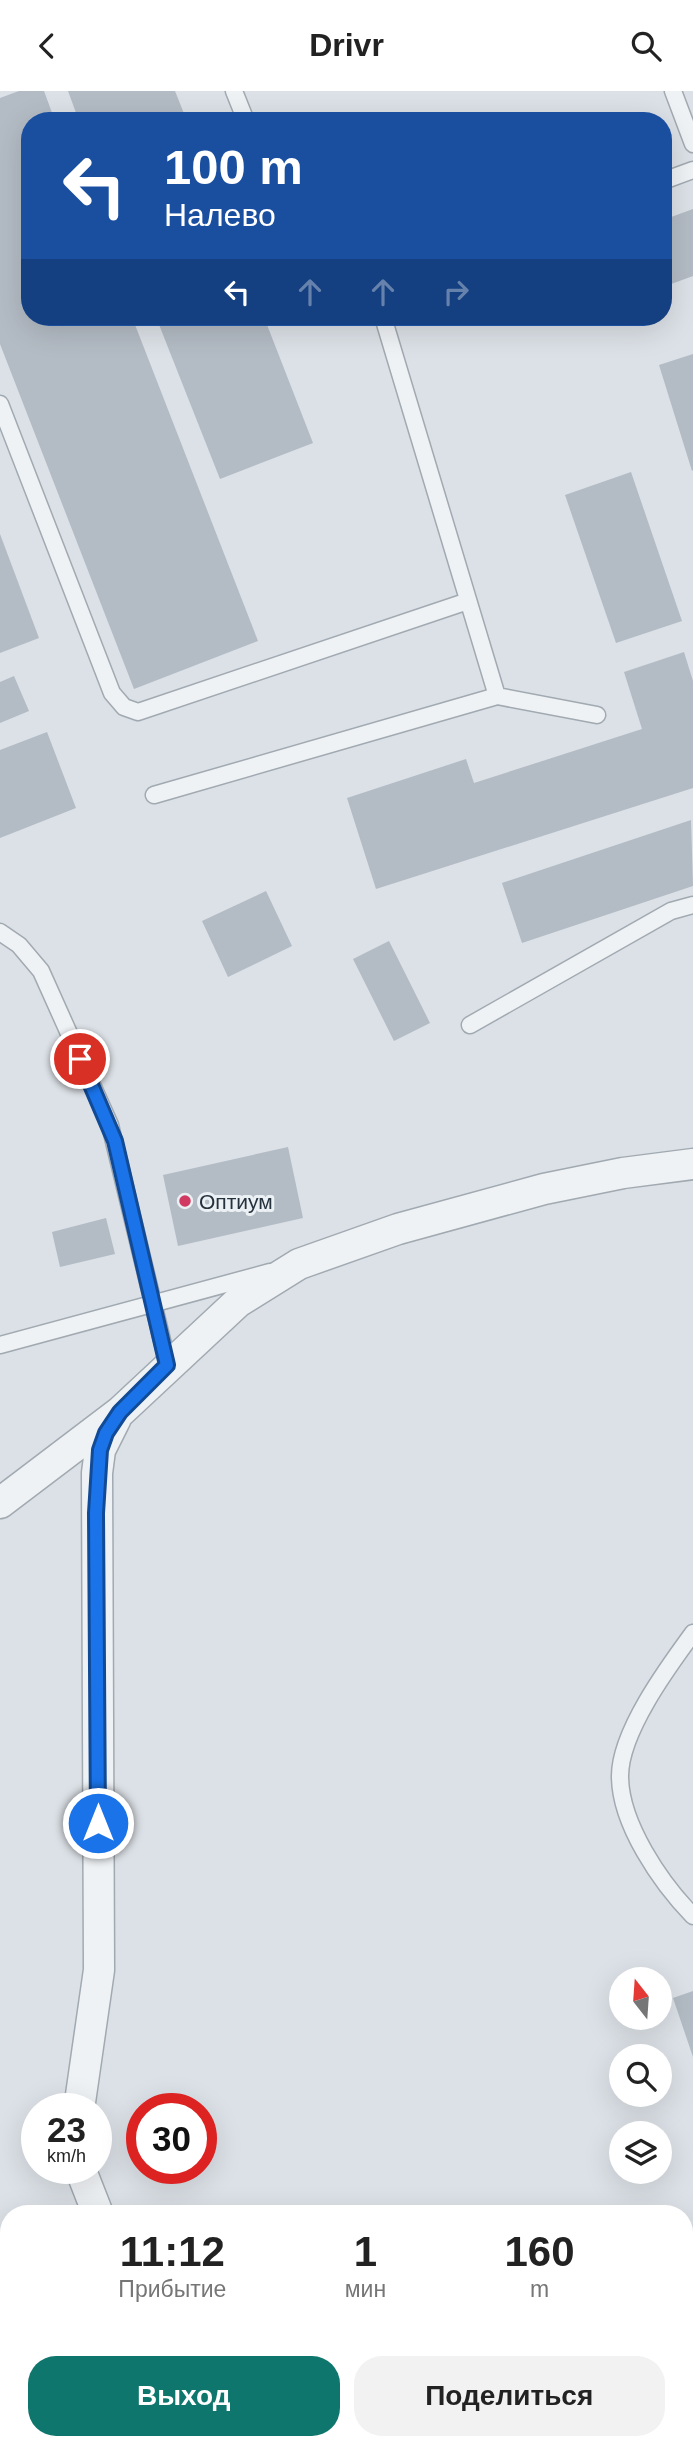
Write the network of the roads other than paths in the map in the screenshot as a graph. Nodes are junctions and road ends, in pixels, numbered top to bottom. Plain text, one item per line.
1 (234, 91) edge
2 (673, 91) edge
3 (242, 112) edge
4 (693, 144) edge
5 (693, 170) edge
6 (672, 178) edge
7 (386, 326) edge
8 (0, 404) edge
9 (468, 601) junction
10 (497, 696) junction
11 (597, 715) dead end
12 (154, 795) dead end
13 (693, 905) edge
14 (0, 932) edge
15 (470, 1025) dead end
16 (693, 1164) edge
17 (299, 1263) junction
18 (153, 1305) junction
19 (0, 1345) edge
20 (167, 1365) junction
21 (120, 1412) junction
22 (0, 1503) edge
23 (693, 1633) edge
24 (693, 1916) edge
25 (81, 2093) edge
26 (86, 2184) edge
27 (94, 2205) edge

1 - 3 lane
2 - 4 lane
5 - 6 lane
7 - 9 lane
8 - 9 lane
9 - 10 lane
10 - 11 lane
10 - 12 lane
13 - 15 lane
14 - 18 lane
16 - 17 street
17 - 18 lane
17 - 20 street
18 - 19 lane
18 - 20 lane
20 - 21 street
21 - 22 street
21 - 25 street
23 - 24 lane
26 - 27 street

